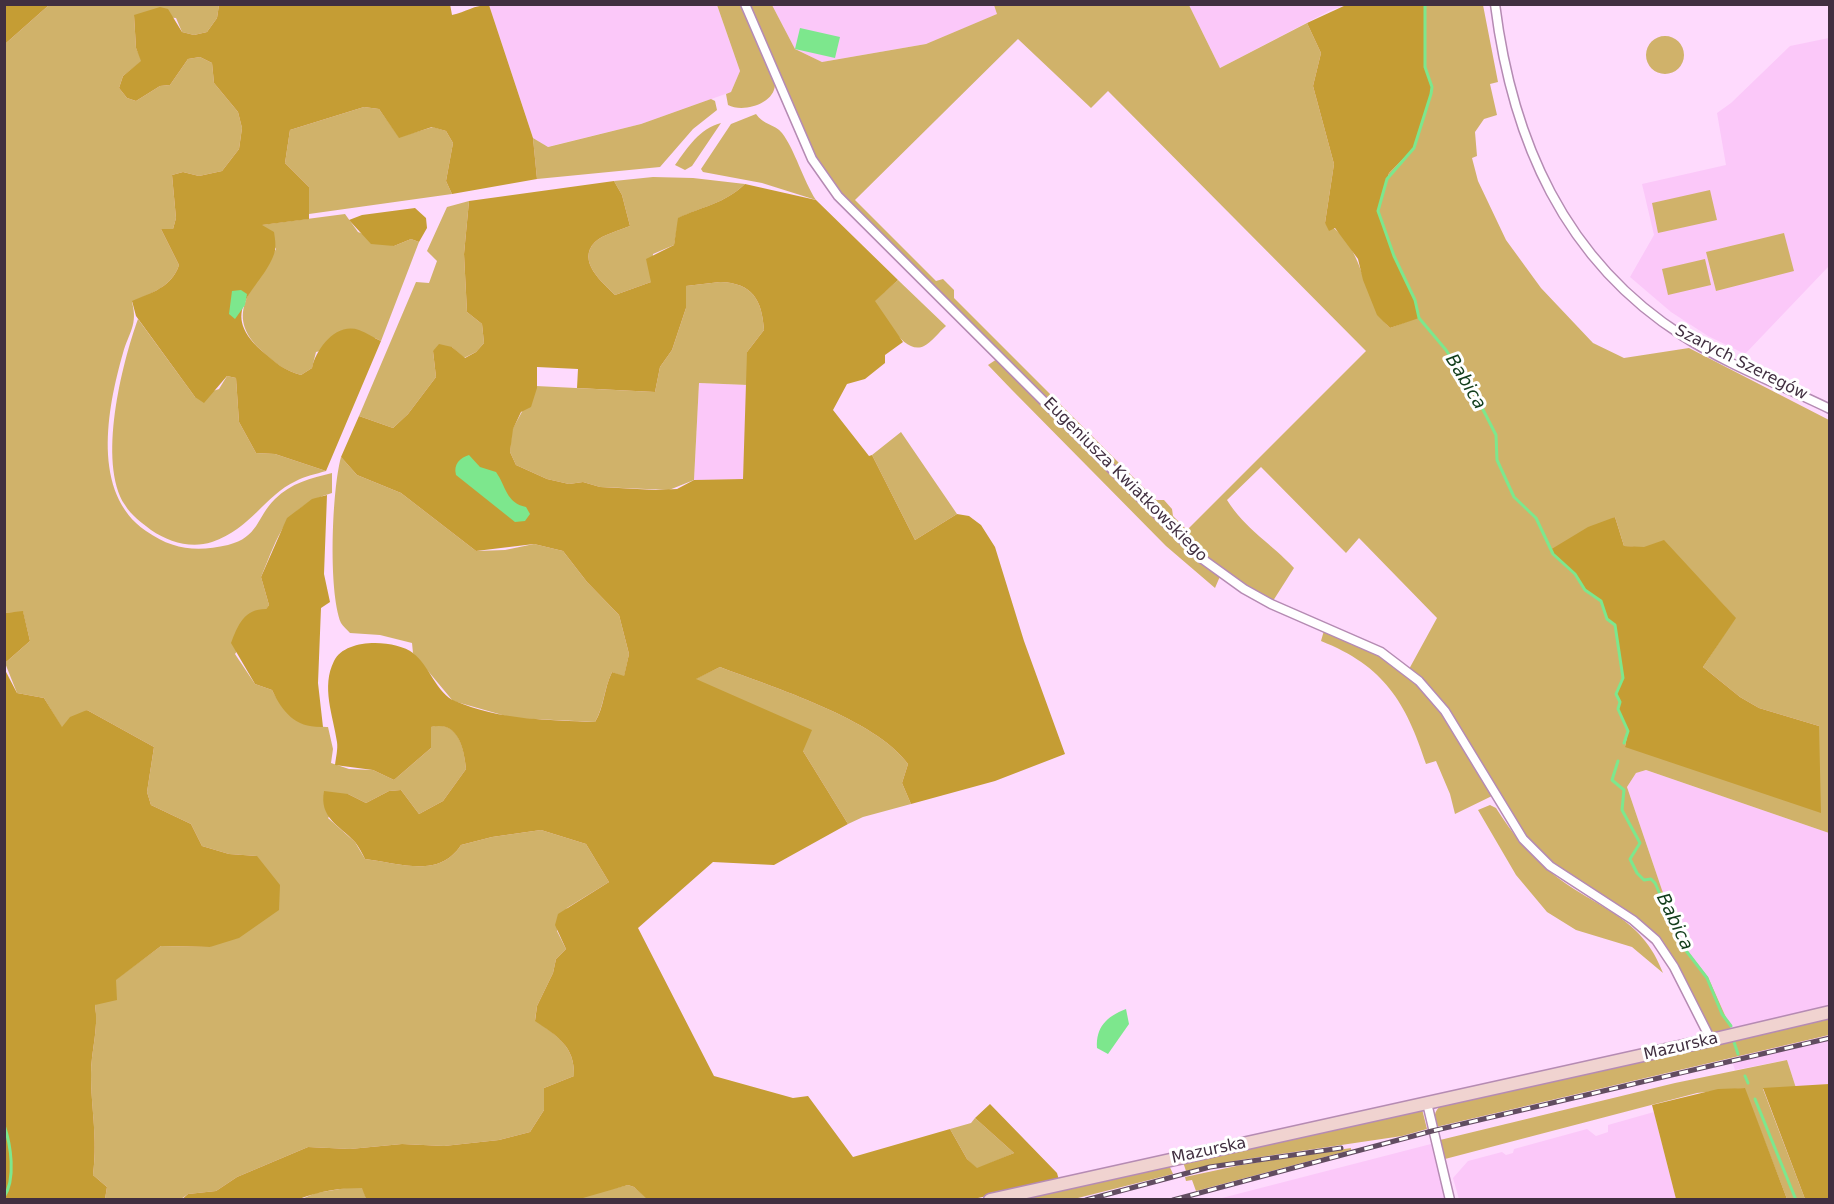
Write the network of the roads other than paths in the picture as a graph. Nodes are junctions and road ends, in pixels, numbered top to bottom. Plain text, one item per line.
1 (745, 4) edge
2 (1495, 4) edge
3 (1830, 408) edge
4 (1830, 1012) edge
5 (1711, 1040) junction
6 (1427, 1103) junction
7 (990, 1200) edge
8 (1450, 1200) edge

1 - 5 street, Eugeniusza Kwiatkowskiego
2 - 3 street, Szarych Szeregów
4 - 5 main road, Mazurska
5 - 6 main road, Mazurska
6 - 7 main road, Mazurska
6 - 8 street

